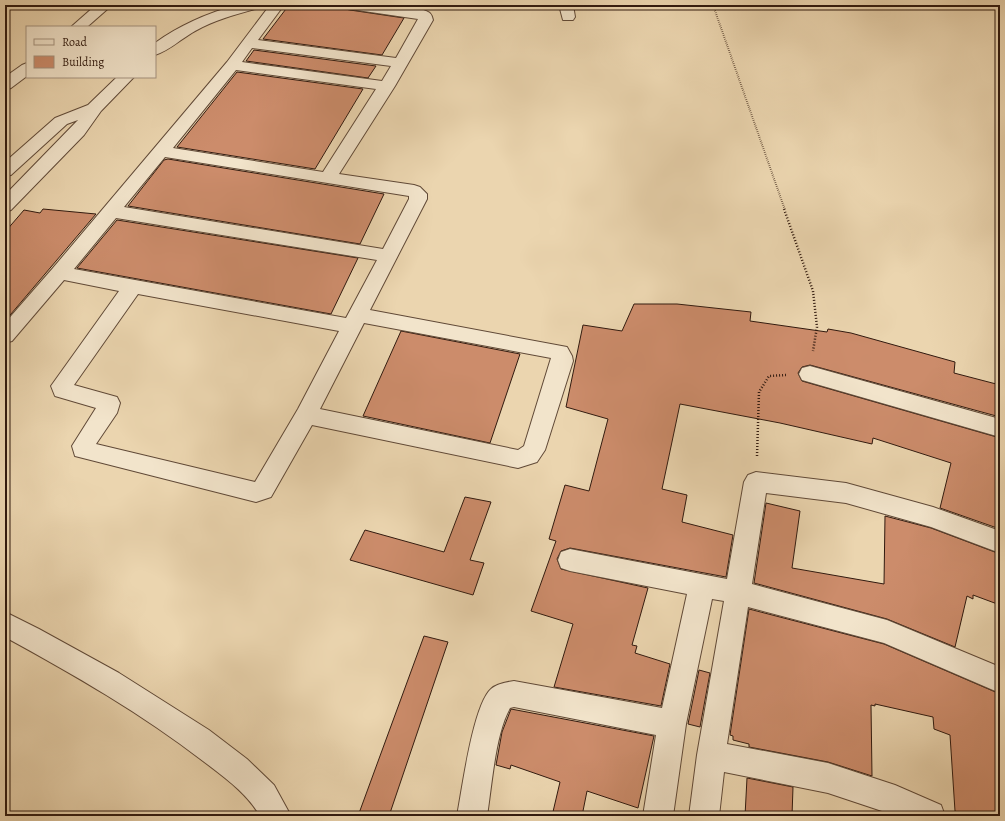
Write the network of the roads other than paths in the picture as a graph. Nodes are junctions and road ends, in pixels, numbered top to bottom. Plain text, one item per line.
1 (105, 5) edge
2 (209, 5) edge
3 (254, 5) edge
4 (277, 5) edge
5 (350, 5) edge
6 (235, 10) junction
7 (79, 26) edge
8 (248, 43) junction
9 (156, 49) edge
10 (401, 63) junction
11 (232, 64) junction
12 (26, 69) edge
13 (125, 78) edge
14 (5, 85) edge
15 (387, 86) junction
16 (94, 108) junction
17 (159, 151) junction
18 (5, 170) edge
19 (328, 178) junction
20 (5, 206) edge
21 (110, 211) junction
22 (389, 256) junction
23 (60, 273) junction
24 (133, 286) junction
25 (353, 320) junction
26 (5, 336) edge
27 (810, 374) road end
28 (306, 415) junction
29 (1000, 428) edge
30 (1000, 542) edge
31 (570, 560) dead end
32 (702, 585) junction
33 (737, 592) junction
34 (5, 624) edge
35 (1000, 680) edge
36 (672, 724) junction
37 (711, 755) junction
38 (276, 816) edge
39 (472, 816) edge
40 (658, 816) edge
41 (704, 816) edge
42 (930, 816) edge

1 - 7 street
2 - 6 street
3 - 6 street
4 - 8 street
5 - 10 street
6 - 9 street
8 - 10 street
8 - 11 street
10 - 15 street
11 - 15 street
11 - 17 street
12 - 14 street
13 - 16 street
15 - 19 street
16 - 18 street
16 - 20 street
17 - 19 street
17 - 21 street
19 - 22 street
21 - 22 street
21 - 23 street
22 - 25 street
23 - 24 street
23 - 26 street
24 - 25 street
24 - 28 street
25 - 28 street
25 - 28 street
27 - 29 street
30 - 33 street
31 - 32 street
32 - 33 street
32 - 36 street
33 - 35 street
33 - 37 street
34 - 38 street
36 - 39 street
36 - 40 street
37 - 41 street
37 - 42 street

